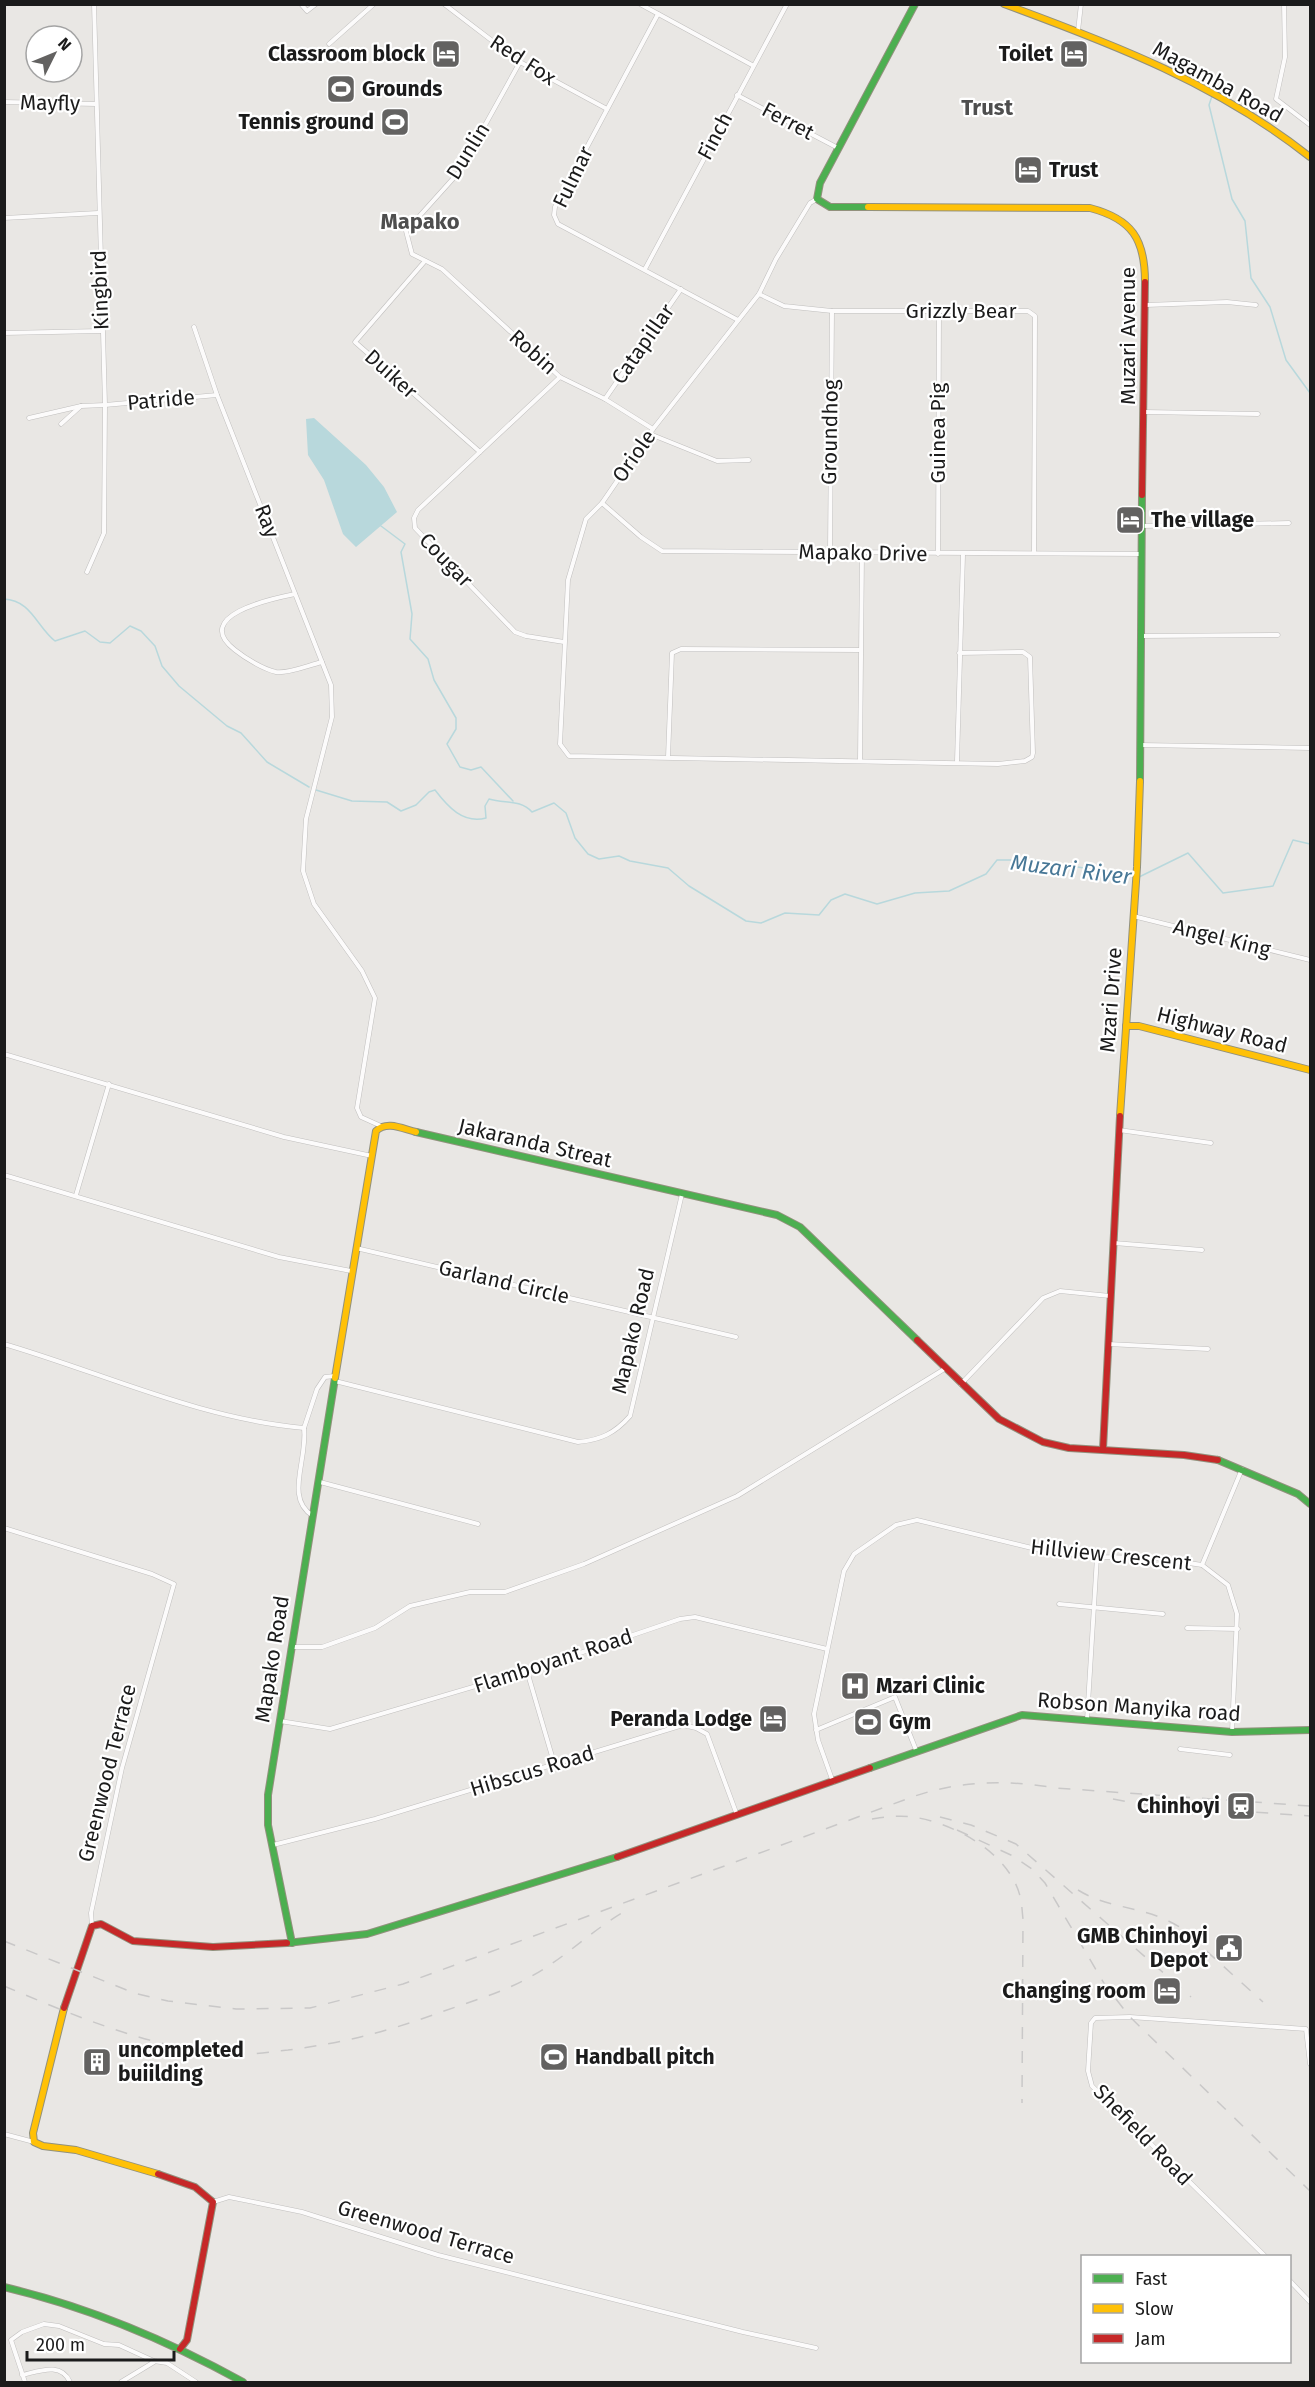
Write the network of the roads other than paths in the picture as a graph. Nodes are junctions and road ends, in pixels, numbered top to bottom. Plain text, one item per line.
1 (94, 4) edge
2 (301, 4) edge
3 (316, 4) edge
4 (374, 4) edge
5 (444, 4) edge
6 (640, 4) edge
7 (787, 4) edge
8 (915, 4) edge
9 (1004, 4) edge
10 (1081, 4) edge
11 (1284, 4) edge
12 (658, 14) junction
13 (1078, 32) junction
14 (329, 44) dead end
15 (520, 62) junction
16 (752, 65) junction
17 (737, 95) junction
18 (4, 102) edge
19 (96, 104) junction
20 (607, 109) junction
21 (1311, 125) edge
22 (838, 148) junction
23 (1311, 157) edge
24 (817, 199) junction
25 (98, 213) junction
26 (4, 218) edge
27 (425, 261) junction
28 (645, 269) junction
29 (681, 289) junction
30 (759, 294) junction
31 (1146, 305) junction
32 (1256, 305) dead end
33 (832, 311) junction
34 (939, 312) junction
35 (738, 320) junction
36 (194, 327) dead end
37 (101, 332) junction
38 (4, 333) edge
39 (560, 377) junction
40 (217, 395) junction
41 (605, 399) junction
42 (105, 405) junction
43 (81, 406) junction
44 (1145, 412) junction
45 (1258, 414) dead end
46 (29, 418) dead end
47 (61, 424) dead end
48 (654, 429) junction
49 (650, 435) junction
50 (480, 452) junction
51 (749, 460) dead end
52 (602, 503) junction
53 (1289, 523) dead end
54 (1142, 526) junction
55 (830, 552) junction
56 (862, 553) junction
57 (1034, 553) junction
58 (938, 554) junction
59 (1142, 554) junction
60 (963, 555) junction
61 (87, 572) dead end
62 (295, 594) junction
63 (1278, 635) dead end
64 (1140, 636) junction
65 (564, 642) junction
66 (860, 650) junction
67 (959, 653) junction
68 (322, 662) junction
69 (1141, 745) junction
70 (1311, 748) edge
71 (668, 757) junction
72 (860, 760) junction
73 (957, 761) junction
74 (1133, 916) junction
75 (1311, 960) edge
76 (1126, 1026) junction
77 (4, 1054) edge
78 (1311, 1070) edge
79 (109, 1084) junction
80 (381, 1126) junction
81 (1119, 1130) junction
82 (1211, 1143) dead end
83 (372, 1156) junction
84 (4, 1175) edge
85 (682, 1194) junction
86 (76, 1195) junction
87 (1114, 1243) junction
88 (356, 1248) junction
89 (1202, 1250) dead end
90 (351, 1271) junction
91 (1110, 1296) junction
92 (652, 1316) junction
93 (736, 1337) dead end
94 (4, 1344) edge
95 (1108, 1344) junction
96 (1208, 1349) dead end
97 (946, 1368) junction
98 (334, 1378) junction
99 (961, 1384) junction
100 (304, 1428) junction
101 (1103, 1449) junction
102 (1242, 1469) junction
103 (320, 1482) junction
104 (1311, 1504) edge
105 (313, 1516) junction
106 (478, 1524) dead end
107 (4, 1528) edge
108 (1097, 1557) junction
109 (1202, 1565) junction
110 (1059, 1604) dead end
111 (1094, 1606) junction
112 (1163, 1614) dead end
113 (1187, 1628) dead end
114 (1238, 1629) junction
115 (291, 1647) junction
116 (827, 1649) junction
117 (528, 1671) junction
118 (1087, 1720) junction
119 (279, 1721) junction
120 (816, 1730) junction
121 (1311, 1730) edge
122 (1232, 1732) junction
123 (1180, 1749) dead end
124 (916, 1750) junction
125 (1230, 1755) dead end
126 (554, 1763) junction
127 (833, 1782) junction
128 (737, 1816) junction
129 (273, 1845) junction
130 (92, 1926) junction
131 (292, 1943) junction
132 (1311, 2064) edge
133 (4, 2134) edge
134 (34, 2142) junction
135 (213, 2202) junction
136 (1264, 2255) edge
137 (1291, 2282) edge
138 (4, 2288) edge
139 (1311, 2302) edge
140 (816, 2348) dead end
141 (180, 2349) junction
142 (154, 2361) junction
143 (22, 2375) junction
144 (25, 2382) edge
145 (70, 2382) edge
146 (121, 2382) edge
147 (196, 2382) edge
148 (243, 2382) edge

1 - 19 street, Kingbird
2 - 3 street
4 - 14 street
5 - 15 street, Red Fox
6 - 12 street
7 - 16 street, Finch
8 - 22 main road
9 - 13 main road, Magamba Road
10 - 13 street
11 - 21 street
12 - 16 street
12 - 20 street, Fulmar
13 - 23 main road, Magamba Road
15 - 20 street, Red Fox
15 - 27 street, Dunlin
16 - 17 street, Finch
17 - 22 street, Ferret
17 - 28 street, Finch
18 - 19 street, Mayfly
19 - 25 street, Kingbird
20 - 28 street, Fulmar
22 - 24 main road
24 - 30 street, Oriole
24 - 31 main road, Muzari Avenue
25 - 26 street
25 - 37 street, Kingbird
27 - 39 street, Robin
27 - 50 street, Duiker
28 - 29 street, Fulmar
29 - 35 street, Fulmar
29 - 41 street, Catapillar
30 - 33 street, Grizzly Bear
30 - 35 street, Oriole
31 - 32 street
31 - 44 main road, Muzari Avenue
33 - 34 street, Grizzly Bear
33 - 55 street, Groundhog
34 - 57 street, Grizzly Bear
34 - 58 street, Guinea Pig
35 - 48 street, Oriole
36 - 40 street, Ray
37 - 38 street
37 - 42 street, Kingbird
39 - 41 street, Robin
39 - 50 street, Cougar
40 - 42 street, Patride
40 - 62 street, Ray
41 - 48 street, Robin
42 - 43 street, Patride
42 - 61 street, Kingbird
43 - 46 street, Patride
43 - 47 street
44 - 45 street
44 - 54 main road, Muzari Avenue
48 - 49 street, Oriole
49 - 51 street
49 - 52 street, Oriole
50 - 65 street, Cougar
52 - 55 street, Mapako Drive
52 - 65 street, Oriole
53 - 54 street
54 - 59 main road, Muzari Avenue
55 - 56 street, Mapako Drive
56 - 58 street, Mapako Drive
56 - 66 street
57 - 59 street, Mapako Drive
57 - 60 street, Mapako Drive
58 - 60 street, Mapako Drive
59 - 64 main road, Mzari Drive
60 - 67 street
62 - 68 street, Ray
62 - 68 street
63 - 64 street
64 - 69 main road, Mzari Drive
65 - 71 street, Oriole
66 - 71 street
66 - 72 street
67 - 73 street
67 - 73 street
68 - 80 street, Ray
69 - 70 street
69 - 74 main road, Mzari Drive
71 - 72 street
72 - 73 street
74 - 75 street, Angel King
74 - 76 main road, Mzari Drive
76 - 78 main road, Highway Road
76 - 81 main road, Mzari Drive
77 - 79 street
79 - 83 street
79 - 86 street
80 - 83 main road, Mapako Road
80 - 85 main road, Jakaranda Streat
81 - 82 street
81 - 87 main road, Mzari Drive
83 - 88 main road, Mapako Road
84 - 86 street
85 - 92 street, Mapako Road
85 - 97 main road, Jakaranda Streat
86 - 90 street
87 - 89 street
87 - 91 main road, Mzari Drive
88 - 90 main road, Mapako Road
88 - 92 street, Garland Circle
90 - 98 main road, Mapako Road
91 - 95 main road, Mzari Drive
91 - 99 street
92 - 93 street, Garland Circle
92 - 98 street, Mapako Road
94 - 100 street
95 - 96 street
95 - 101 main road, Mzari Drive
97 - 99 main road, Jakaranda Streat
97 - 115 street
98 - 100 street
98 - 103 main road, Mapako Road
99 - 101 main road, Jakaranda Streat
100 - 105 street
101 - 102 main road
102 - 104 main road
102 - 109 street
103 - 105 main road, Mapako Road
103 - 106 street
105 - 115 main road, Mapako Road
107 - 130 street, Greenwood Terrace
108 - 109 street, Hillview Crescent
108 - 111 street
108 - 116 street, Hillview Crescent
109 - 114 street, Hillview Crescent
110 - 111 street
111 - 112 street
111 - 118 street
113 - 114 street
114 - 122 street, Hillview Crescent
115 - 119 main road, Mapako Road
116 - 117 street, Flamboyant Road
116 - 120 street, Hillview Crescent
117 - 119 street, Flamboyant Road
117 - 126 street
118 - 122 main road, Robson Manyika road
118 - 124 main road, Robson Manyika road
119 - 129 main road, Mapako Road
120 - 124 street
120 - 127 street, Hillview Crescent
121 - 122 main road, Robson Manyika road
123 - 125 street
124 - 127 main road, Robson Manyika road
126 - 128 street, Hibscus Road
126 - 129 street, Hibscus Road
127 - 128 main road, Robson Manyika road
128 - 131 main road, Robson Manyika road
129 - 131 main road, Mapako Road
130 - 131 main road, Robson Manyika road
130 - 134 main road, Greenwood Terrace
132 - 136 street, Shefield Road
133 - 134 street
134 - 135 main road
135 - 140 street, Greenwood Terrace
135 - 141 main road
137 - 139 street
138 - 141 main road
141 - 148 main road
142 - 143 street
142 - 146 street
142 - 147 street
143 - 144 street
143 - 145 street

